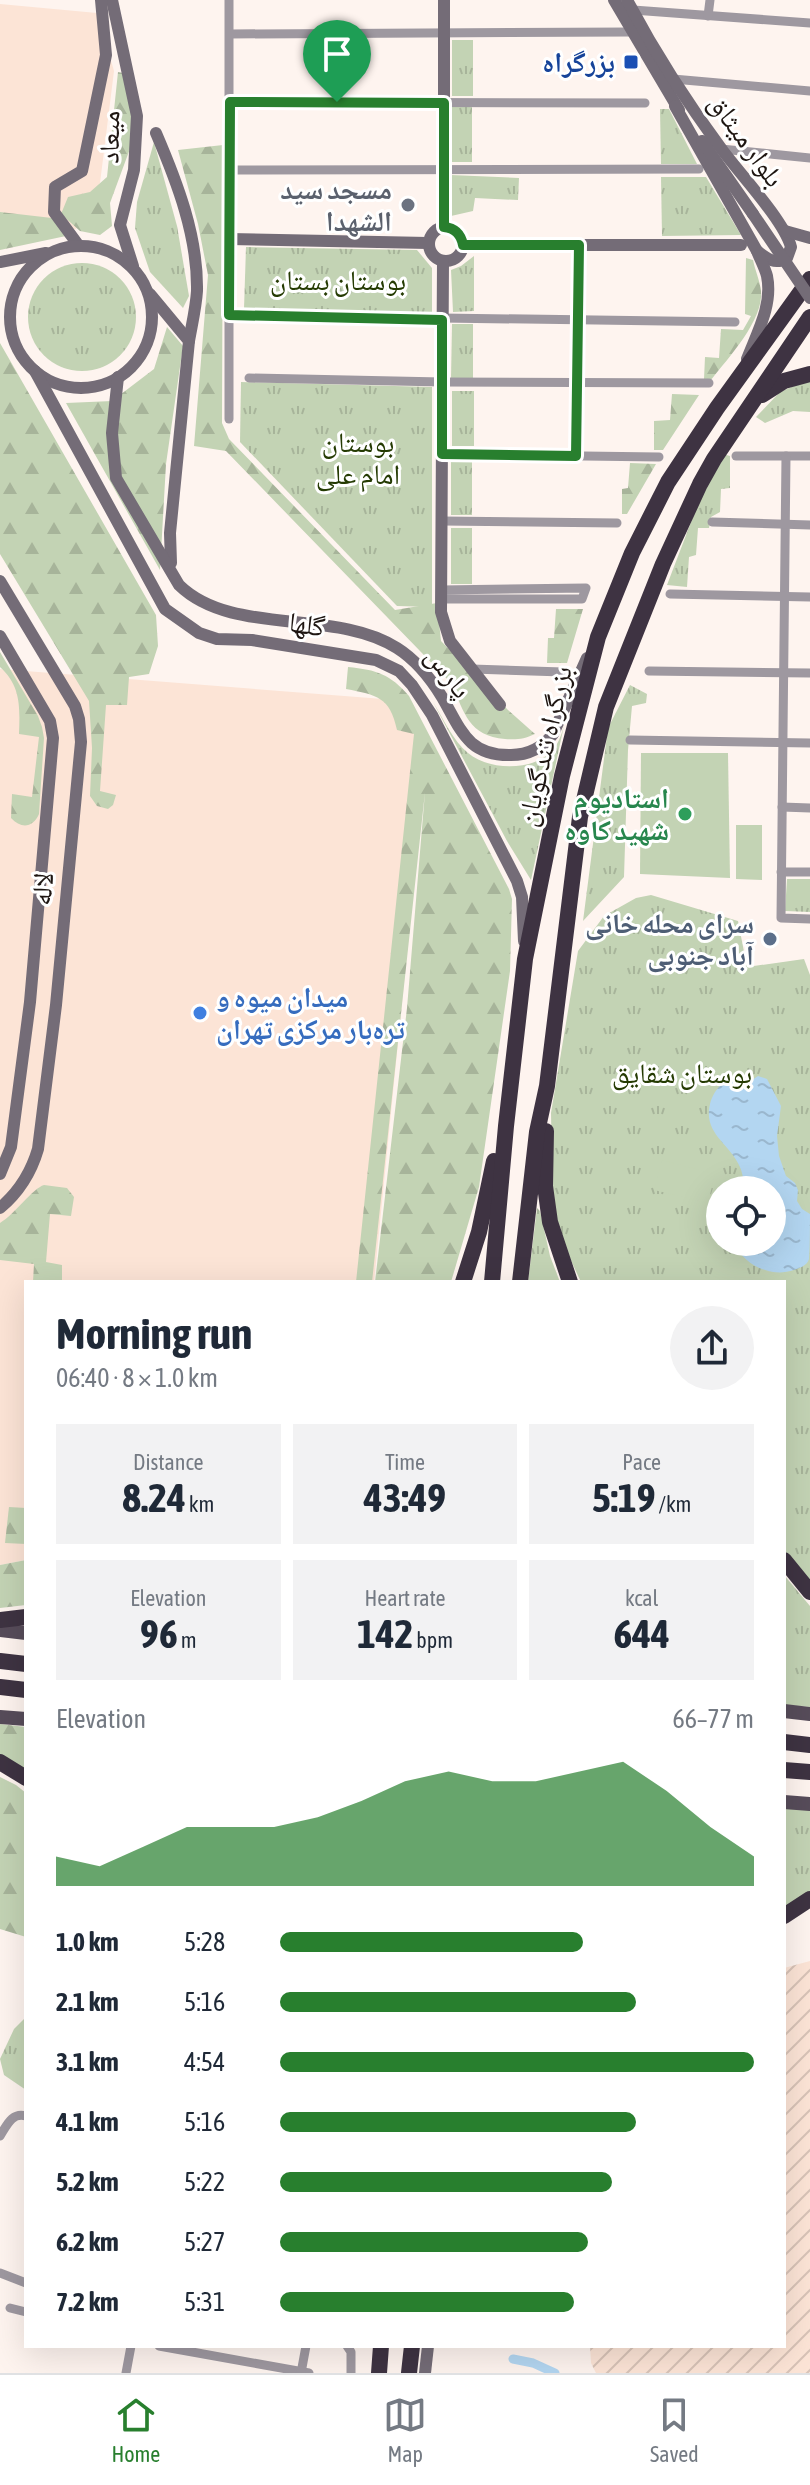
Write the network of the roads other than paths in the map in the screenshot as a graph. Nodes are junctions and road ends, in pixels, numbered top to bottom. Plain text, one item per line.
1 (101, 0) edge
2 (112, 0) edge
3 (229, 0) edge
4 (444, 0) edge
5 (614, 0) edge
6 (710, 0) edge
7 (630, 5) edge
8 (708, 16) junction
9 (810, 23) edge
10 (632, 32) junction
11 (444, 33) junction
12 (230, 34) junction
13 (123, 49) junction
14 (106, 55) junction
15 (673, 78) junction
16 (810, 91) edge
17 (230, 102) junction
18 (444, 103) junction
19 (645, 103) dead end
20 (681, 109) junction
21 (156, 133) dead end
22 (721, 149) junction
23 (810, 158) edge
24 (443, 169) junction
25 (699, 169) dead end
26 (230, 170) junction
27 (444, 227) junction
28 (785, 231) junction
29 (810, 238) edge
30 (229, 239) junction
31 (428, 243) junction
32 (463, 245) junction
33 (579, 245) junction
34 (741, 245) dead end
35 (79, 246) junction
36 (757, 251) junction
37 (53, 252) junction
38 (443, 261) junction
39 (0, 262) edge
40 (136, 272) junction
41 (810, 279) edge
42 (147, 290) junction
43 (810, 290) edge
44 (810, 298) edge
45 (229, 315) junction
46 (810, 317) edge
47 (442, 320) junction
48 (578, 321) junction
49 (735, 322) dead end
50 (0, 329) edge
51 (12, 336) junction
52 (189, 341) junction
53 (35, 371) junction
54 (810, 374) edge
55 (741, 375) junction
56 (118, 377) junction
57 (249, 378) dead end
58 (442, 382) junction
59 (577, 383) junction
60 (709, 383) dead end
61 (754, 401) junction
62 (229, 419) dead end
63 (442, 454) junction
64 (576, 456) junction
65 (736, 456) dead end
66 (786, 456) junction
67 (810, 456) edge
68 (659, 457) dead end
69 (442, 521) junction
70 (712, 522) dead end
71 (617, 523) dead end
72 (785, 524) junction
73 (810, 525) edge
74 (171, 563) dead end
75 (0, 581) edge
76 (441, 594) junction
77 (670, 594) dead end
78 (784, 596) junction
79 (810, 597) edge
80 (582, 599) dead end
81 (0, 636) edge
82 (598, 637) junction
83 (472, 669) junction
84 (649, 671) dead end
85 (563, 672) dead end
86 (783, 673) junction
87 (810, 673) edge
88 (500, 705) dead end
89 (630, 740) dead end
90 (783, 742) junction
91 (810, 743) edge
92 (782, 807) junction
93 (810, 808) edge
94 (45, 847) junction
95 (70, 850) junction
96 (781, 872) junction
97 (810, 872) edge
98 (810, 919) edge
99 (525, 959) junction
100 (29, 1012) junction
101 (54, 1017) junction
102 (547, 1086) junction
103 (506, 1126) junction
104 (7, 1160) junction
105 (33, 1168) junction
106 (0, 1174) edge
107 (0, 1208) edge
108 (464, 1280) edge
109 (492, 1280) edge
110 (520, 1280) edge
111 (569, 1280) edge
112 (786, 1562) edge
113 (810, 1592) edge
114 (24, 1617) edge
115 (0, 1620) edge
116 (0, 1630) edge
117 (24, 1633) edge
118 (0, 1661) edge
119 (24, 1664) edge
120 (0, 1687) edge
121 (24, 1690) edge
122 (786, 1711) edge
123 (810, 1714) edge
124 (0, 1717) edge
125 (24, 1719) edge
126 (786, 1742) edge
127 (810, 1745) edge
128 (0, 1762) edge
129 (786, 1770) edge
130 (810, 1772) edge
131 (24, 1777) edge
132 (786, 1802) edge
133 (810, 1804) edge
134 (810, 1899) edge
135 (786, 1915) edge
136 (24, 2116) edge
137 (0, 2136) edge
138 (0, 2273) edge
139 (24, 2282) edge
140 (10, 2308) dead end
141 (24, 2312) edge
142 (131, 2348) edge
143 (170, 2348) edge
144 (306, 2348) edge
145 (348, 2348) edge
146 (379, 2348) edge
147 (413, 2348) edge
148 (428, 2348) edge
149 (126, 2373) edge
150 (304, 2373) edge
151 (351, 2373) edge
152 (379, 2373) edge
153 (409, 2373) edge
154 (425, 2373) edge

1 - 14 street
2 - 13 street, میعاد
3 - 12 street
4 - 11 street
5 - 10 street, بلوار میثاق
6 - 8 street
7 - 8 street
7 - 15 street, بلوار میثاق
8 - 9 street
10 - 11 street
10 - 20 street, بلوار میثاق
11 - 12 street
11 - 18 street
12 - 17 street
13 - 14 street
13 - 40 street, میعاد
14 - 35 street
15 - 16 street
15 - 20 street, بلوار میثاق
15 - 22 street, بلوار میثاق
17 - 18 street
17 - 26 street
18 - 19 street
18 - 24 street
20 - 36 street
20 - 43 street, bridge
20 - 44 street, bridge
21 - 52 street
22 - 23 street
22 - 28 street, بلوار میثاق
24 - 25 street
24 - 26 street
24 - 27 street
26 - 30 street
27 - 31 street
27 - 32 street
28 - 29 street
28 - 36 street
30 - 31 street
30 - 45 street
31 - 38 street
32 - 33 street
32 - 38 street
33 - 34 street
33 - 48 street
35 - 37 street
35 - 40 street
36 - 55 street
37 - 39 street
37 - 51 street
38 - 47 street
40 - 42 street
41 - 55 highway, بزرگراه تندگویان
42 - 52 street
42 - 56 street
45 - 47 street
45 - 62 street
46 - 61 highway, بزرگراه تندگویان
47 - 48 street
47 - 58 street
48 - 49 street
48 - 59 street
50 - 51 street
51 - 53 street
52 - 74 street
53 - 56 street
53 - 99 street, گلها
54 - 61 highway
55 - 82 highway, بزرگراه تندگویان
56 - 82 street, پارس
57 - 58 street
58 - 59 street
58 - 63 street
59 - 60 street
59 - 64 street
61 - 102 highway, بزرگراه تندگویان
63 - 64 street
63 - 69 street
64 - 68 street
65 - 66 street
66 - 67 street
66 - 72 street
69 - 71 street
69 - 76 street
70 - 72 street
72 - 73 street
72 - 78 street
75 - 95 street, لاله
76 - 80 street
76 - 83 street
77 - 78 street
78 - 79 street
78 - 86 street
81 - 94 street, لاله
82 - 99 highway, بزرگراه تندگویان
83 - 85 street
83 - 88 street
84 - 86 street
86 - 87 street
86 - 90 street
89 - 90 street
90 - 91 street
90 - 92 street
92 - 93 street
92 - 96 street
94 - 95 street
94 - 100 street, لاله
95 - 101 street, لاله
96 - 97 street
96 - 98 street
99 - 103 highway, بزرگراه تندگویان
100 - 101 street
100 - 104 street, لاله
101 - 105 street, لاله
102 - 110 highway, بزرگراه تندگویان
102 - 111 highway
103 - 108 highway
103 - 109 highway, بزرگراه تندگویان
104 - 105 street
104 - 106 street, لاله
105 - 107 street, لاله
112 - 113 highway
114 - 115 highway
116 - 117 main road
118 - 119 highway
120 - 121 highway
122 - 123 main road
124 - 125 main road
126 - 127 highway
128 - 131 highway
129 - 130 highway
132 - 133 main road
134 - 135 highway
136 - 137 street
138 - 139 street
140 - 141 street
142 - 149 street
143 - 150 street
144 - 150 street
145 - 151 street
146 - 152 highway
147 - 153 highway
148 - 154 street

